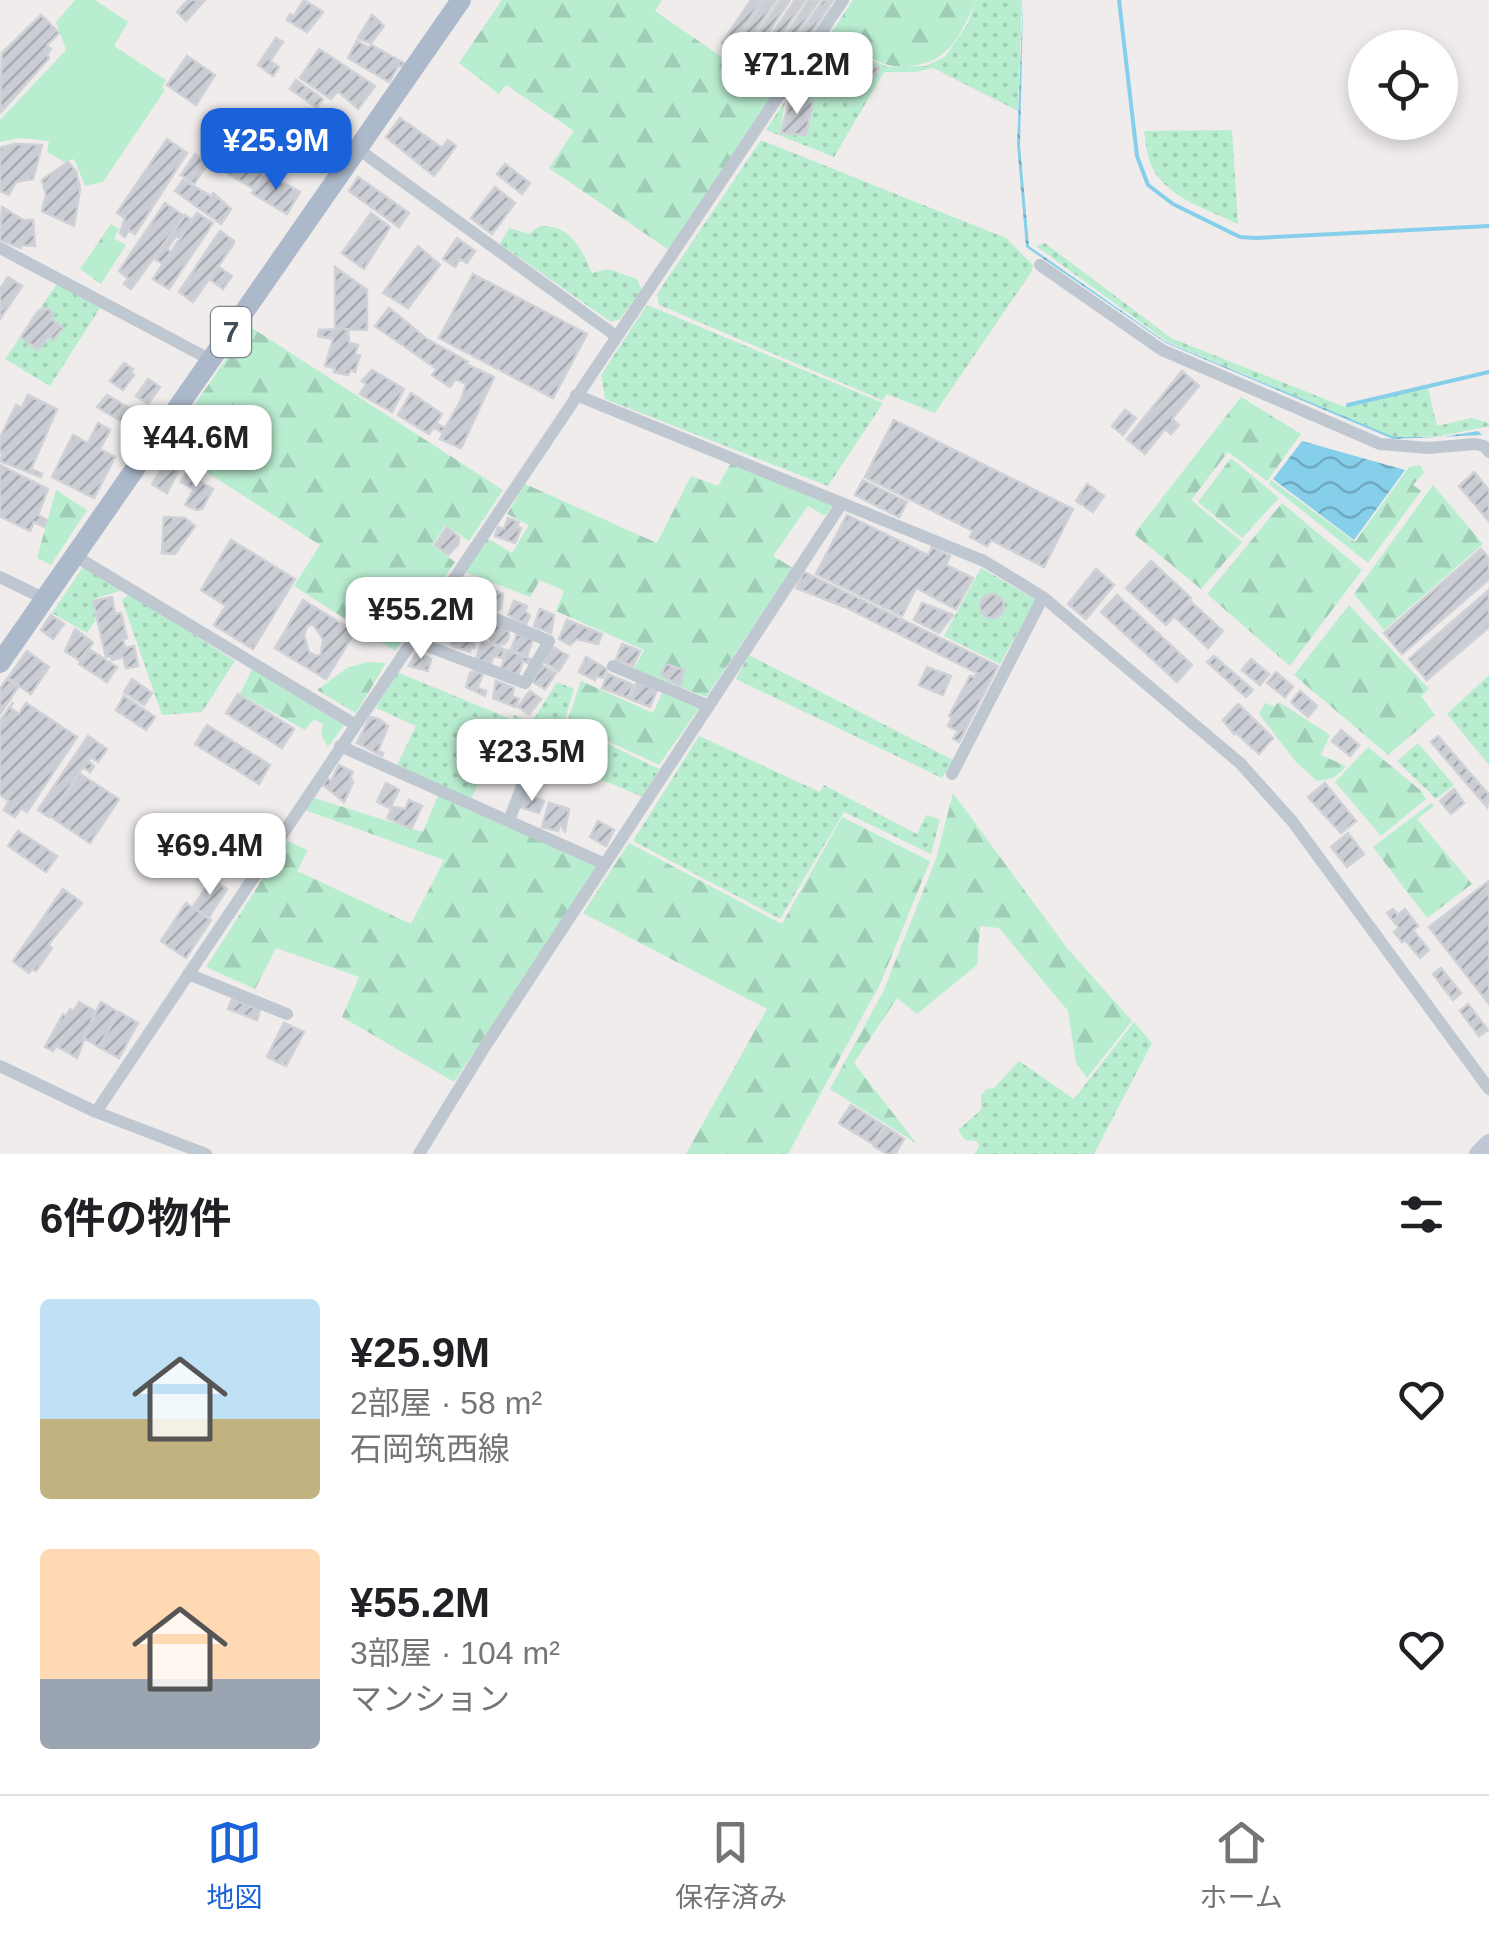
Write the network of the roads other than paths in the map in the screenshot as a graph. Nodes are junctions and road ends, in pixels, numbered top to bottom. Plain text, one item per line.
1 (461, 0) edge
2 (843, 0) edge
3 (358, 149) junction
4 (0, 248) edge
5 (1040, 265) dead end
6 (616, 336) junction
7 (210, 360) junction
8 (576, 394) junction
9 (1489, 452) edge
10 (842, 503) junction
11 (74, 556) junction
12 (0, 577) edge
13 (440, 596) junction
14 (1043, 597) junction
15 (45, 598) junction
16 (411, 640) junction
17 (0, 663) edge
18 (613, 666) dead end
19 (709, 706) junction
20 (354, 724) junction
21 (340, 746) junction
22 (952, 774) dead end
23 (584, 777) dead end
24 (509, 822) junction
25 (605, 864) junction
26 (188, 974) junction
27 (287, 1014) dead end
28 (0, 1066) edge
29 (1489, 1089) edge
30 (96, 1112) junction
31 (1489, 1142) edge
32 (206, 1154) edge
33 (419, 1154) edge
34 (1478, 1154) edge

1 - 3 main road, 7
2 - 6 street
3 - 6 street
3 - 7 main road, 7
4 - 7 street
5 - 9 street
6 - 8 street
7 - 11 main road, 7
8 - 10 street
8 - 13 street
10 - 14 street
10 - 19 street
11 - 15 main road, 7
11 - 20 street
12 - 15 street
13 - 16 street
13 - 16 street
14 - 22 street
14 - 29 street
15 - 17 main road, 7
16 - 20 street
18 - 19 street
19 - 25 street
20 - 21 street
21 - 24 street
21 - 26 street
23 - 24 street
24 - 25 street
25 - 33 street
26 - 27 street
26 - 30 street
28 - 30 street
30 - 32 street
31 - 34 street

